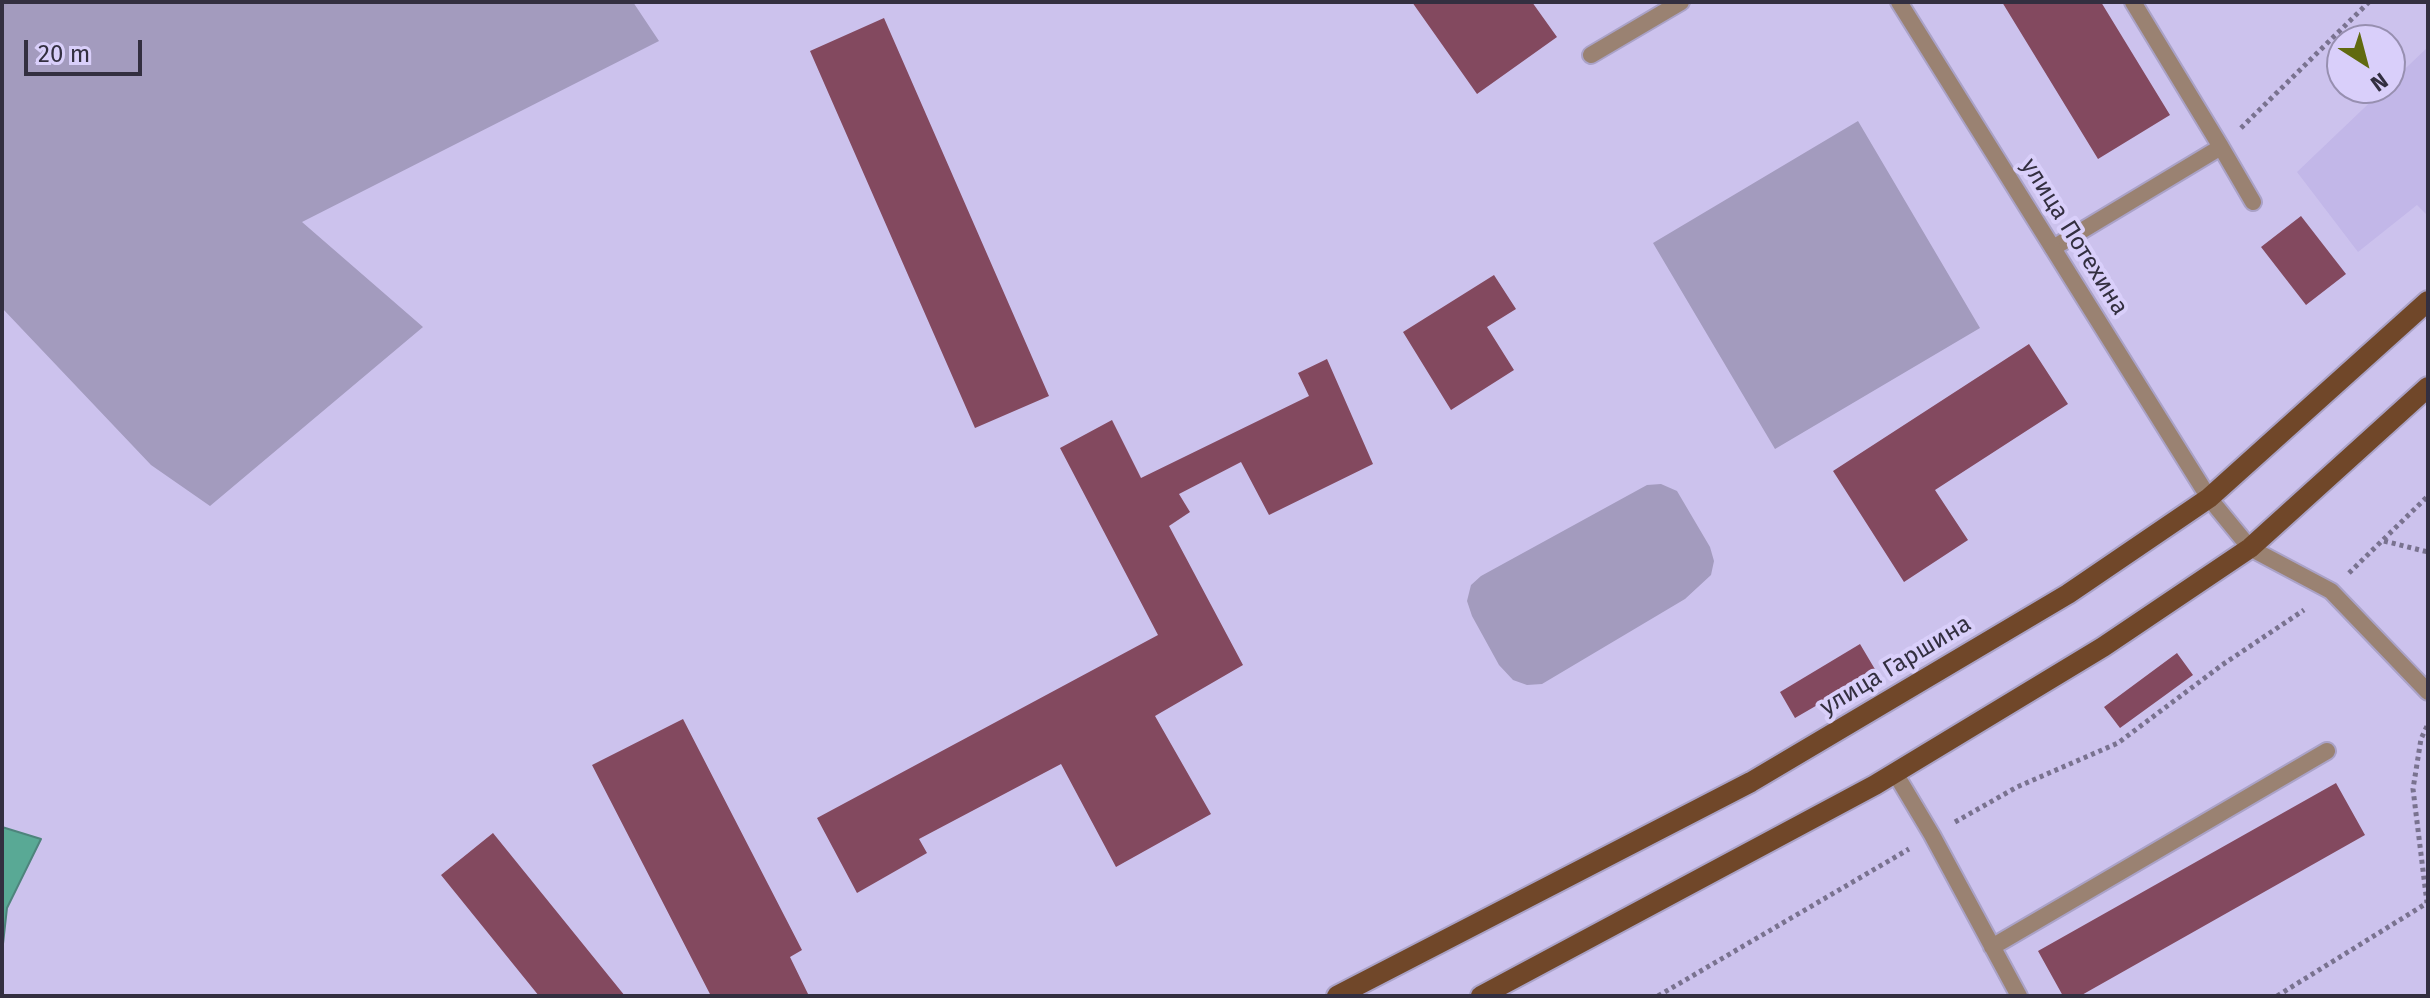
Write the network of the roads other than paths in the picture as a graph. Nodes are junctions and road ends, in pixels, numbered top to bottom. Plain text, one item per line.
1 (1681, 2) edge
2 (1899, 2) edge
3 (2133, 2) edge
4 (1591, 55) dead end
5 (2221, 147) junction
6 (2253, 202) dead end
7 (2053, 248) junction
8 (2428, 301) edge
9 (2428, 387) edge
10 (2209, 498) junction
11 (2250, 548) junction
12 (2428, 692) edge
13 (2327, 751) dead end
14 (1895, 773) junction
15 (1992, 947) junction
16 (1337, 996) edge
17 (1481, 996) edge
18 (2019, 996) edge

1 - 4 street
2 - 7 street, улица Потехина
3 - 5 street
5 - 6 street
5 - 7 street
7 - 10 street, улица Потехина
8 - 10 main road, улица Гаршина
9 - 11 main road
10 - 11 street, улица Потехина
10 - 16 main road, улица Гаршина
11 - 12 street
11 - 14 main road
13 - 15 street
14 - 15 street
14 - 17 main road
15 - 18 street

